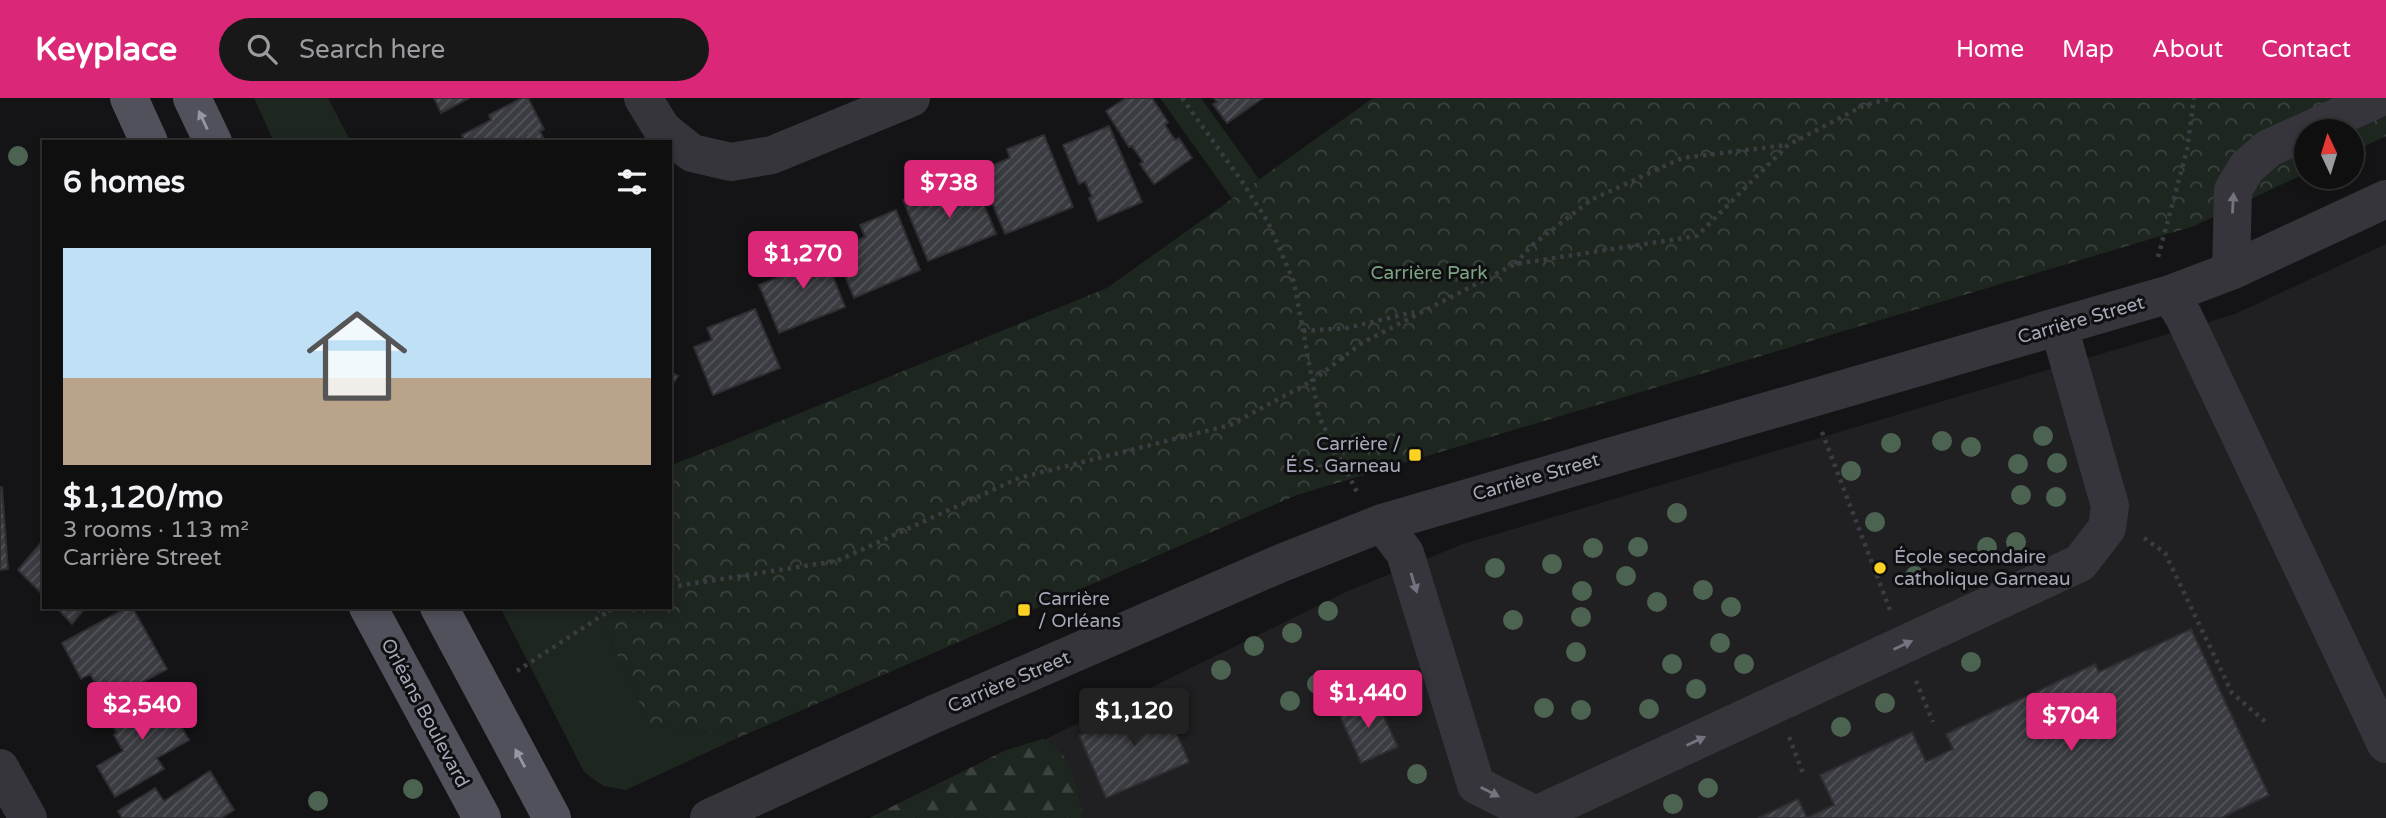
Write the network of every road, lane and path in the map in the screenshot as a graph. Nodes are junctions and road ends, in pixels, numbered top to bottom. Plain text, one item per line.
1 (130, 98) edge
2 (192, 98) edge
3 (643, 98) edge
4 (911, 98) edge
5 (1182, 98) edge
6 (1892, 98) edge
7 (2194, 98) edge
8 (2379, 98) edge
9 (148, 140) edge
10 (212, 140) edge
11 (1788, 145) junction
12 (2386, 199) edge
13 (1515, 264) junction
14 (2231, 271) junction
15 (2170, 294) junction
16 (1421, 311) junction
17 (2059, 327) junction
18 (1303, 331) junction
19 (1312, 381) junction
20 (1809, 399) junction
21 (1378, 525) junction
22 (2106, 528) junction
23 (672, 587) edge
24 (369, 609) edge
25 (440, 609) edge
26 (612, 609) edge
27 (1903, 645) junction
28 (516, 671) dead end
29 (2269, 723) dead end
30 (2386, 744) edge
31 (0, 768) edge
32 (28, 818) edge
33 (482, 818) edge
34 (552, 818) edge
35 (709, 818) edge

1 - 9 main road
10 -> 2 main road
3 - 4 street
5 - 18 path
6 - 11 path
7 - 15 path
14 -> 8 street
11 - 13 path
11 - 13 path
12 - 14 street, Carrière Street
13 - 16 path
14 - 15 street, Carrière Street
15 - 17 street, Carrière Street
15 - 30 street
16 - 18 path
16 - 19 path
17 - 20 street, Carrière Street
17 - 22 street
18 - 19 path
19 - 21 path
19 - 23 path
20 - 21 street, Carrière Street
20 - 27 path
21 -> 27 street
21 - 35 street, Carrière Street
22 - 27 street
22 - 29 path
24 - 33 main road, Orléans Boulevard
34 -> 25 main road
26 - 28 path
31 - 32 street

